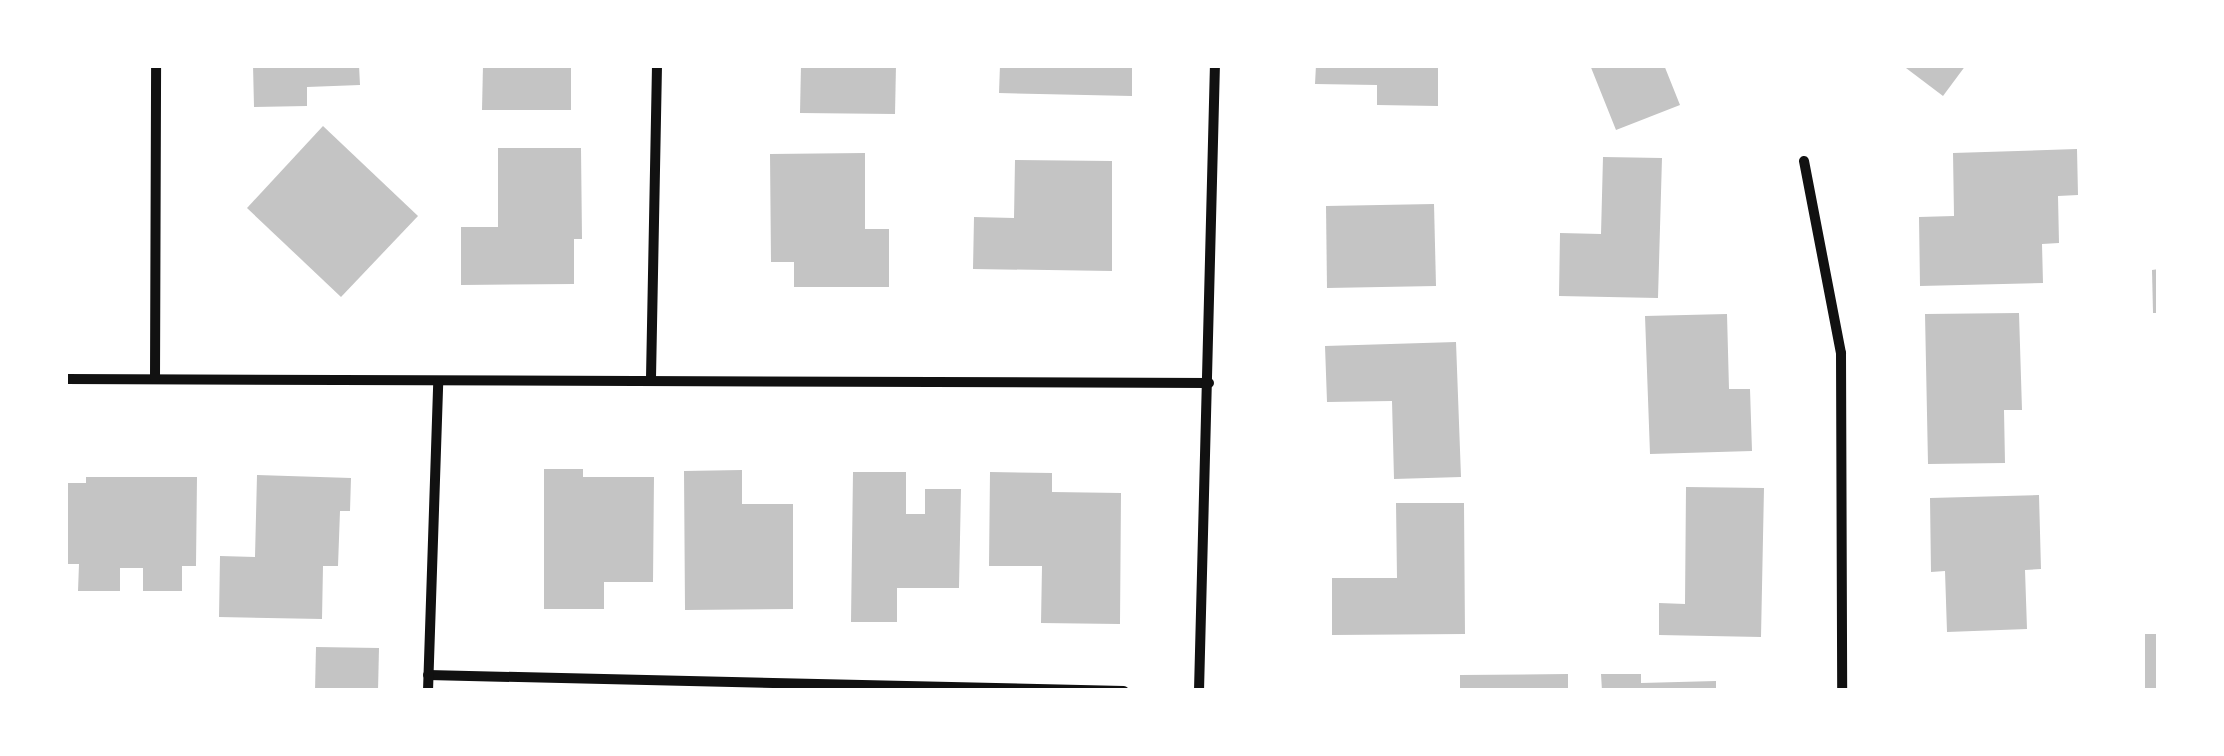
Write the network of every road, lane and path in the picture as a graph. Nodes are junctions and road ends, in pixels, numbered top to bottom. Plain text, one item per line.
1 (156, 65) edge
2 (658, 65) edge
3 (1215, 65) edge
4 (1804, 161) dead end
5 (651, 378) junction
6 (154, 379) junction
7 (65, 380) edge
8 (438, 382) junction
9 (1209, 383) junction
10 (428, 676) junction
11 (428, 691) edge
12 (1073, 691) edge
13 (1124, 691) edge
14 (1200, 691) edge
15 (1842, 691) edge

1 - 6 street
2 - 5 street
3 - 9 street
4 - 15 street
5 - 8 street
5 - 9 street
6 - 7 street
6 - 8 street
8 - 10 street
9 - 14 street
10 - 11 street
10 - 12 street
12 - 13 street

